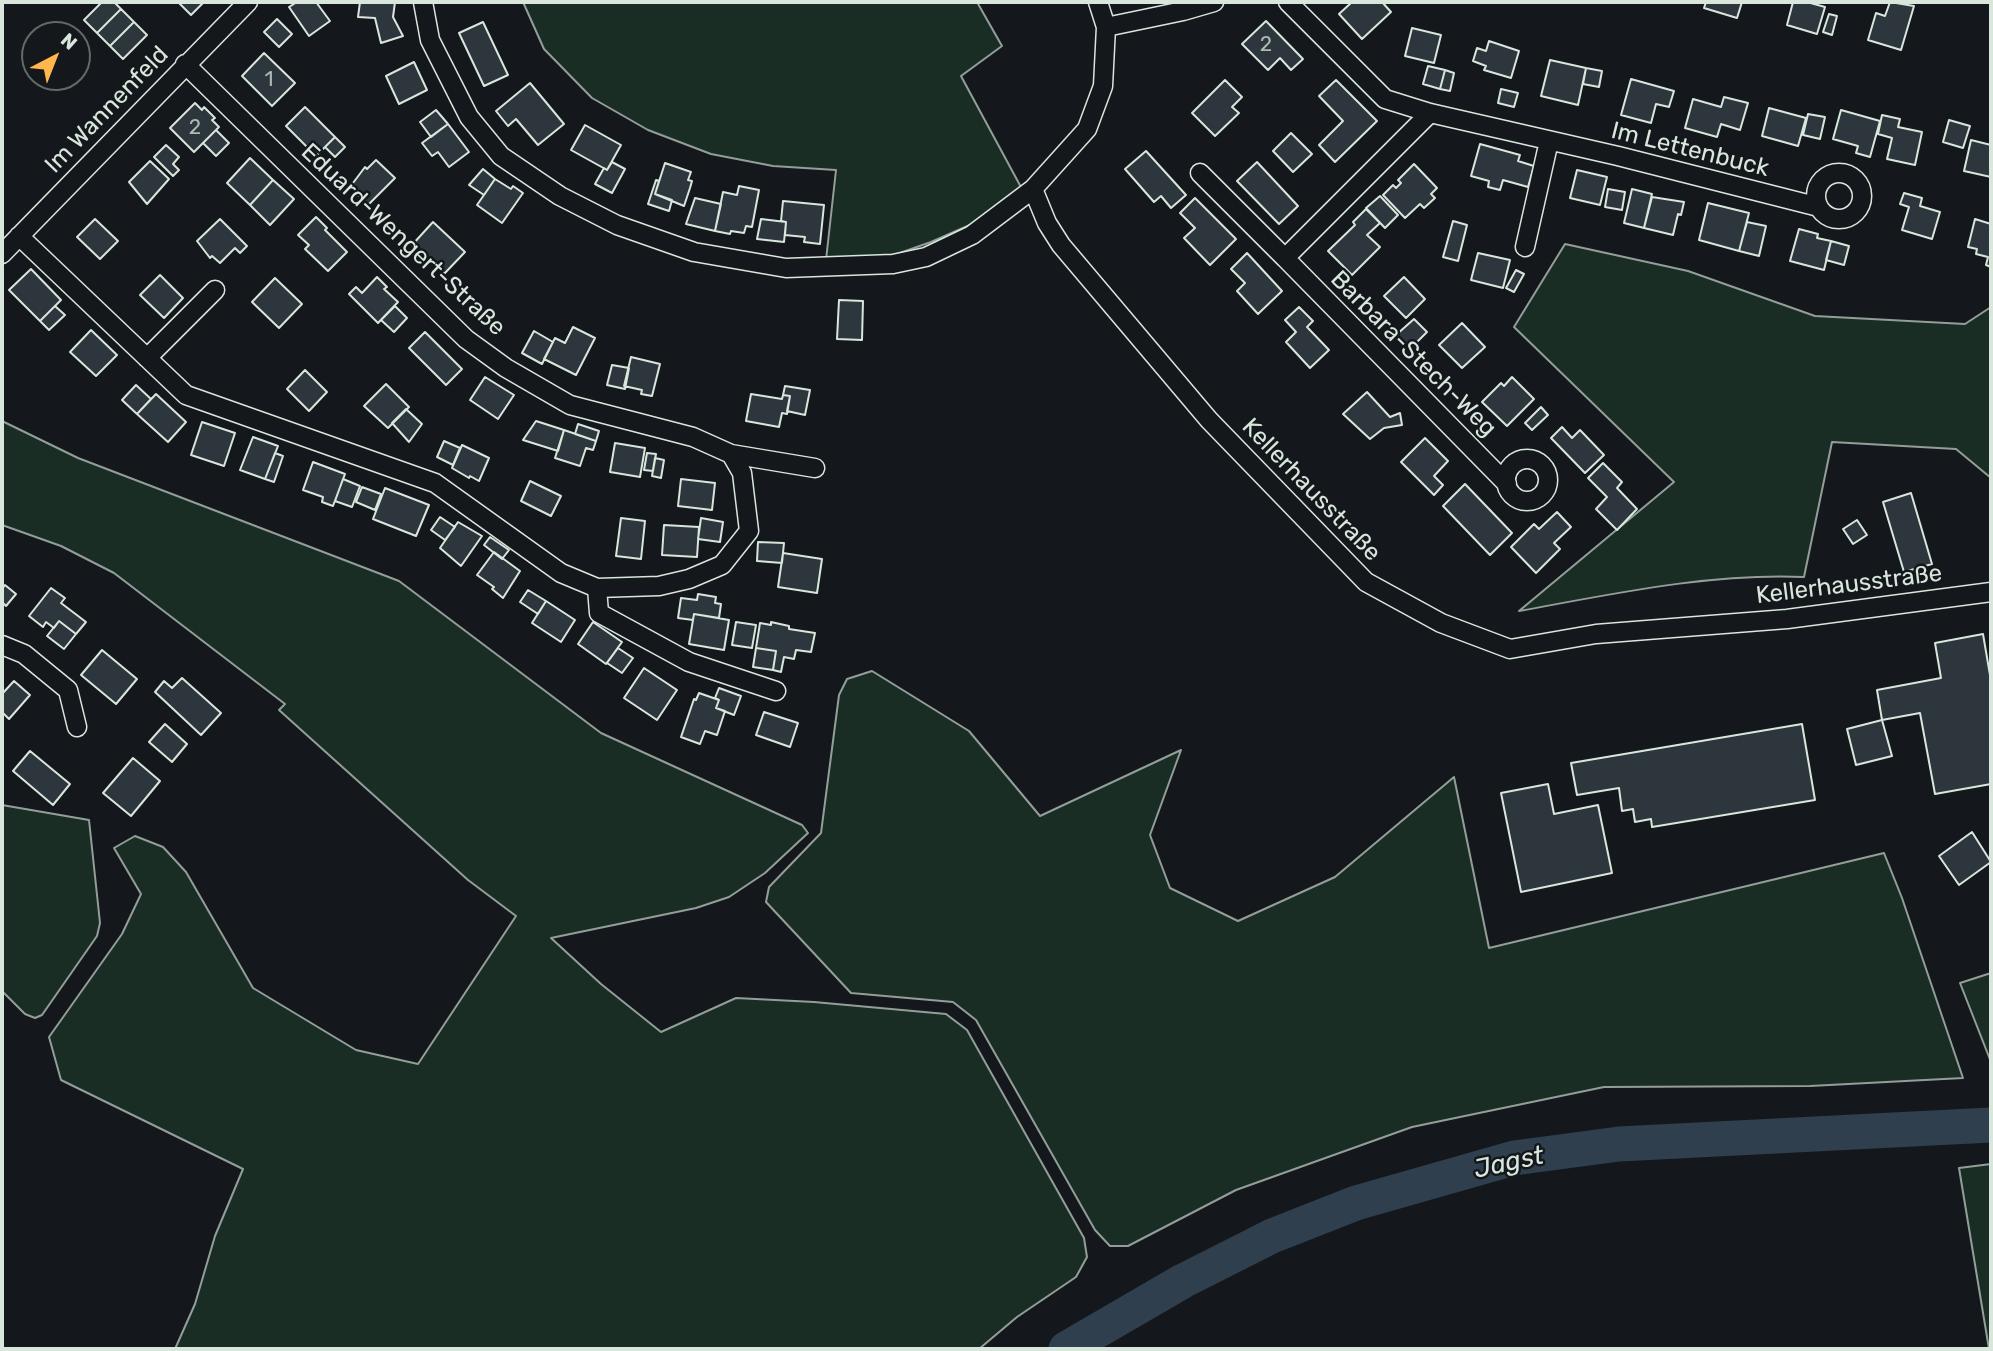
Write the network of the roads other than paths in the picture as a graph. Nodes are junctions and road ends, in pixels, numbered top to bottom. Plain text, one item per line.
1 (248, 2) edge
2 (423, 2) edge
3 (1098, 2) edge
4 (1214, 2) edge
5 (1288, 2) edge
6 (1106, 27) junction
7 (185, 64) junction
8 (1430, 113) junction
9 (1549, 141) junction
10 (1200, 173) dead end
11 (1032, 189) junction
12 (1819, 207) dead end
13 (19, 236) junction
14 (1525, 247) dead end
15 (2, 254) edge
16 (1285, 258) junction
17 (215, 290) dead end
18 (147, 358) junction
19 (732, 454) junction
20 (815, 468) dead end
21 (1507, 484) dead end
22 (597, 588) junction
23 (1991, 593) edge
24 (2, 645) edge
25 (776, 691) dead end
26 (77, 727) dead end

1 - 7 street, Im Wannenfeld
2 - 11 street
3 - 6 street
4 - 6 street
5 - 8 street, Im Lettenbuck
6 - 11 street
7 - 13 street, Im Wannenfeld
7 - 19 street, Eduard-Wengert-Straße
8 - 9 street, Im Lettenbuck
8 - 16 street
9 - 12 street, Im Lettenbuck
9 - 14 street
10 - 16 street, Barbara-Stech-Weg
11 - 23 street, Kellerhausstraße
13 - 15 street, Im Wannenfeld
13 - 18 street
16 - 21 street, Barbara-Stech-Weg
17 - 18 street
18 - 22 street
19 - 20 street, Eduard-Wengert-Straße
19 - 22 street
22 - 25 street
24 - 26 street

